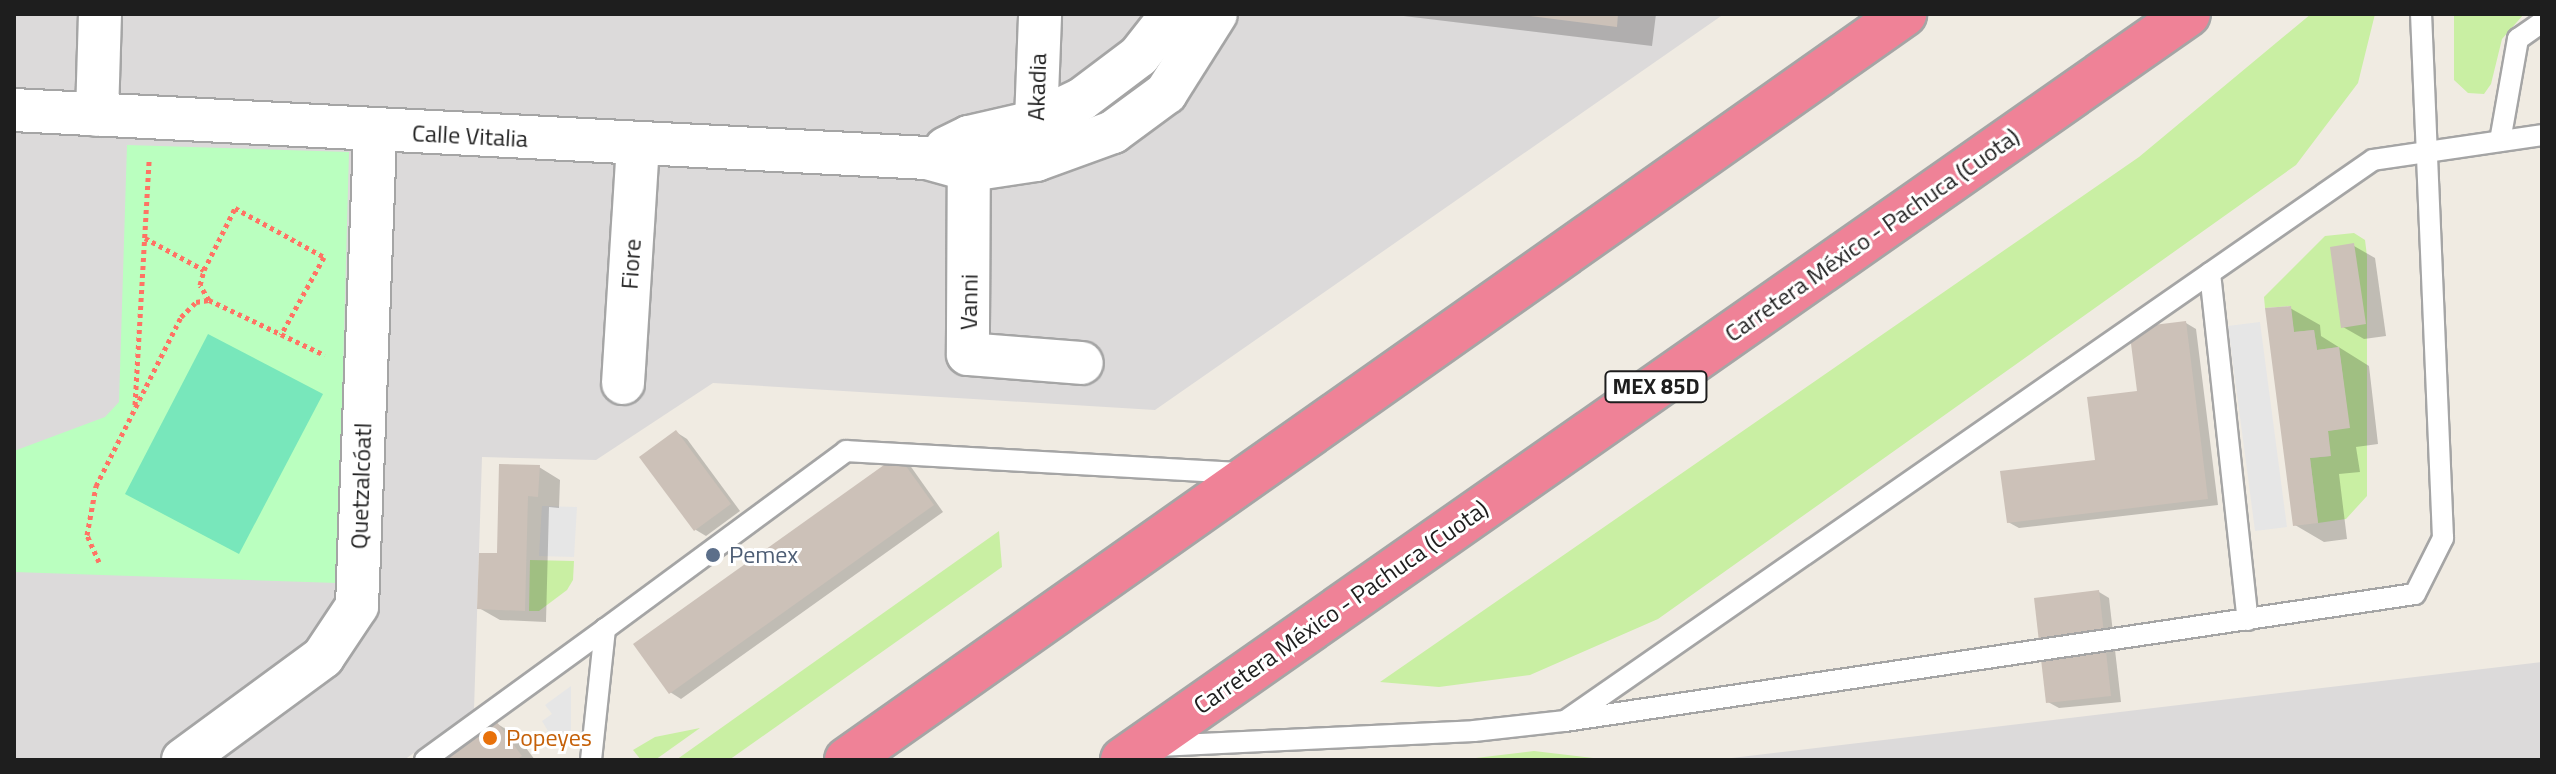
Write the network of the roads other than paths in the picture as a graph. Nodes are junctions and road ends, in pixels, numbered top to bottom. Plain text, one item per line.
1 (100, 14) edge
2 (1040, 14) edge
3 (1172, 14) edge
4 (1216, 14) edge
5 (1904, 14) edge
6 (2188, 14) edge
7 (2421, 14) edge
8 (2542, 22) edge
9 (14, 110) edge
10 (97, 115) junction
11 (375, 131) junction
12 (2542, 135) edge
13 (1035, 141) junction
14 (2500, 141) junction
15 (638, 146) junction
16 (2428, 151) junction
17 (970, 153) junction
18 (2210, 273) junction
19 (1082, 363) dead end
20 (623, 383) dead end
21 (1255, 474) junction
22 (2248, 620) junction
23 (605, 629) junction
24 (1565, 721) junction
25 (1133, 753) edge
26 (183, 760) edge
27 (425, 760) edge
28 (591, 760) edge
29 (847, 760) edge

1 - 10 street
2 - 13 street, Akadia
3 - 13 street, Calle Vitalia
4 - 13 street, Calle Vitalia
5 - 21 highway
6 - 25 highway, Carretera México - Pachuca (Cuota) / MEX 85D
7 - 16 lane
8 - 14 lane
9 - 10 street, Calle Vitalia
10 - 11 street, Calle Vitalia
11 - 15 street, Calle Vitalia
11 - 26 street, Quetzalcóatl
12 - 14 lane
13 - 17 street, Calle Vitalia
14 - 16 lane
15 - 17 street, Calle Vitalia
15 - 20 street, Fiore
16 - 18 lane
16 - 22 lane
17 - 19 street, Vanni
18 - 22 lane
18 - 24 lane
21 - 23 lane
21 - 29 highway
22 - 24 lane
23 - 27 lane
23 - 28 lane
24 - 25 lane

